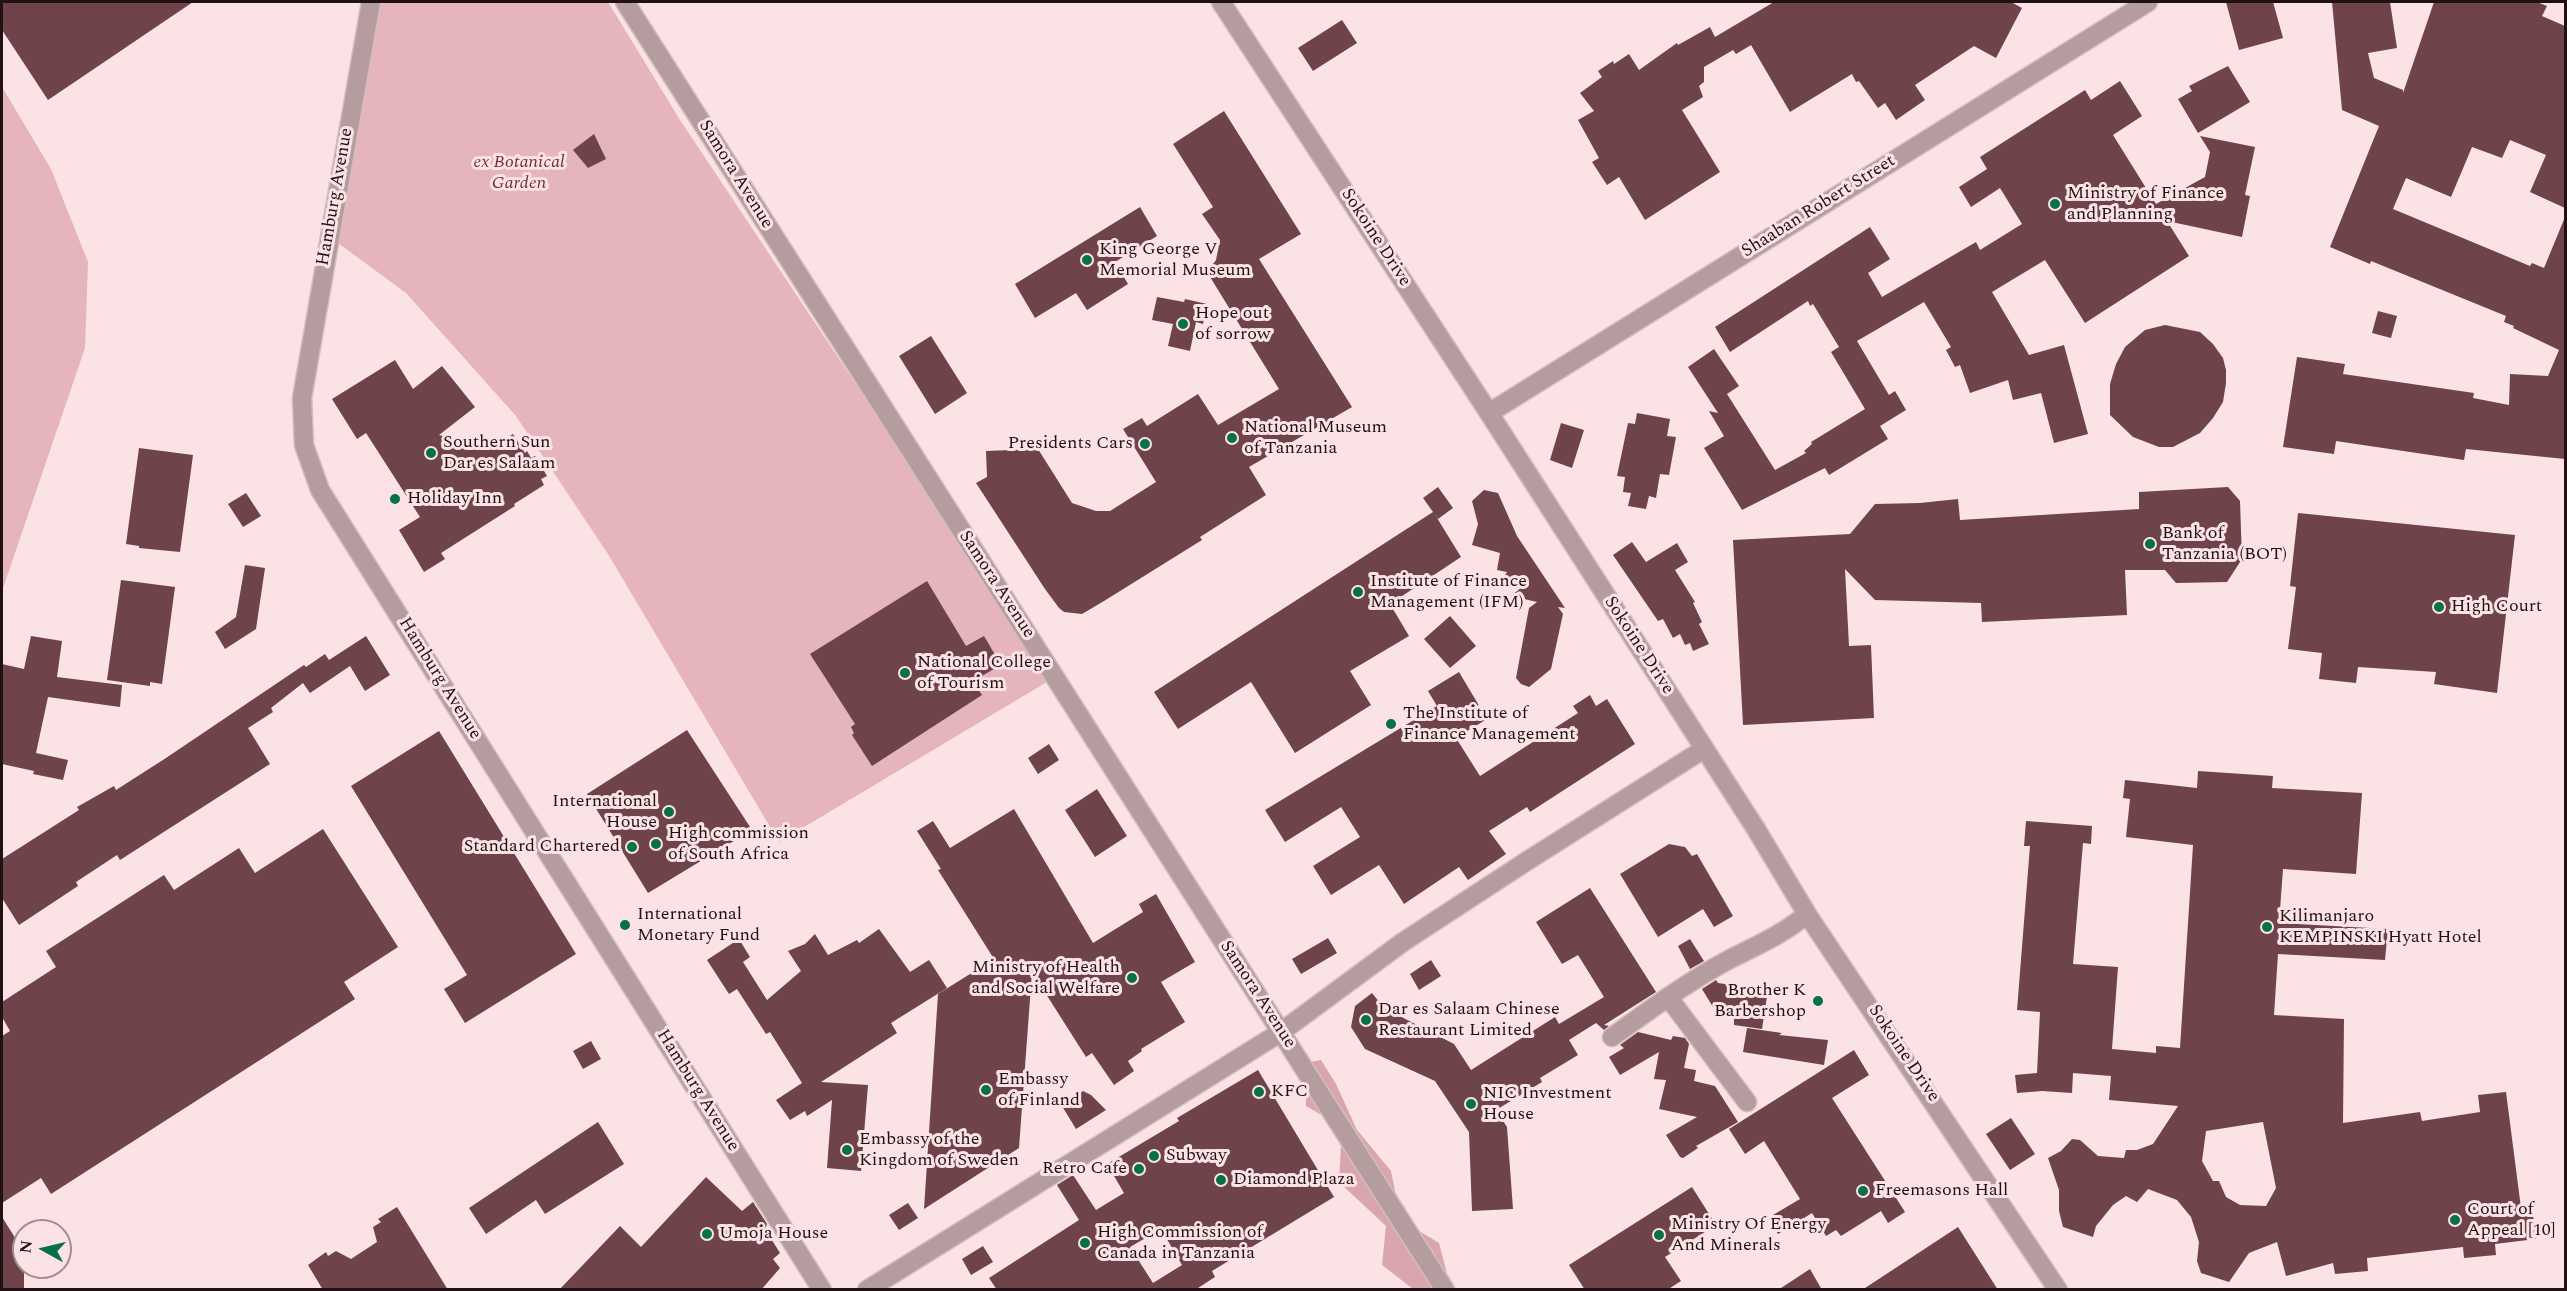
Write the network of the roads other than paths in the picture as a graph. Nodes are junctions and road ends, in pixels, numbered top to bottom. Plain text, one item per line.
1 (371, 2) edge
2 (625, 2) edge
3 (1221, 2) edge
4 (2148, 2) edge
5 (1489, 413) junction
6 (1704, 749) junction
7 (1808, 914) junction
8 (1668, 997) junction
9 (1281, 1032) junction
10 (1612, 1037) dead end
11 (1747, 1102) dead end
12 (822, 1290) edge
13 (867, 1290) edge
14 (1445, 1290) edge
15 (2058, 1290) edge

1 - 12 street, Hamburg Avenue
2 - 9 street, Samora Avenue
3 - 5 street, Sokoine Drive
4 - 5 street, Shaaban Robert Street
5 - 6 street, Sokoine Drive
6 - 7 street, Sokoine Drive
6 - 9 street
7 - 8 street
7 - 15 street, Sokoine Drive
8 - 10 street
8 - 11 street
9 - 13 street
9 - 14 street, Samora Avenue

